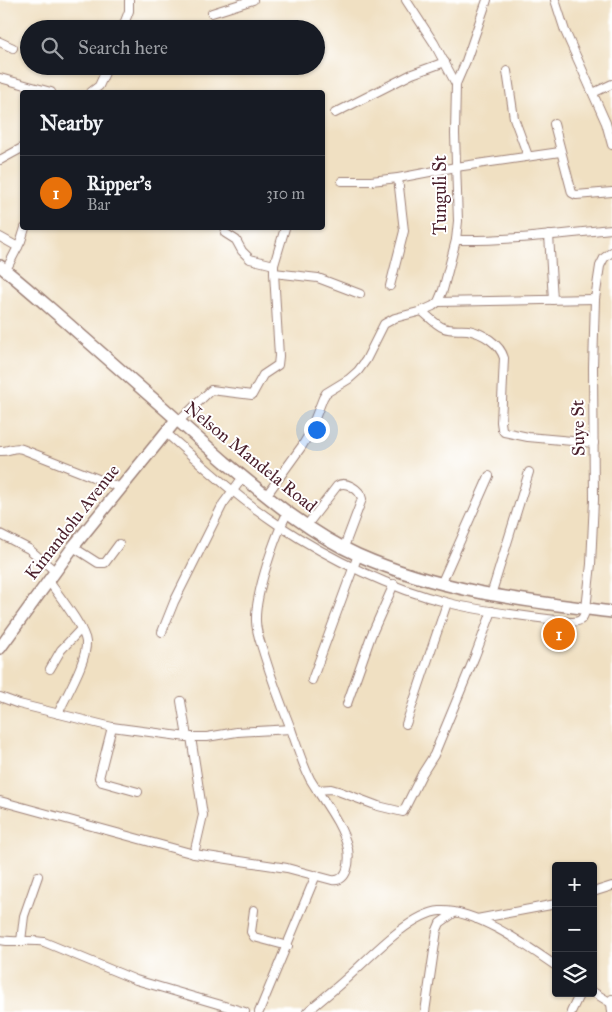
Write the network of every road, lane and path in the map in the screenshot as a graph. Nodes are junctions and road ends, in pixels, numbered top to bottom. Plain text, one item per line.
1 (129, 0) edge
2 (254, 0) edge
3 (406, 0) edge
4 (486, 0) edge
5 (554, 0) edge
6 (212, 13) dead end
7 (126, 20) edge
8 (0, 42) edge
9 (13, 48) dead end
10 (444, 62) junction
11 (507, 71) dead end
12 (104, 75) edge
13 (0, 78) edge
14 (456, 84) junction
15 (612, 84) edge
16 (44, 90) edge
17 (94, 90) edge
18 (592, 92) junction
19 (335, 113) dead end
20 (554, 124) dead end
21 (612, 145) edge
22 (20, 149) edge
23 (560, 152) junction
24 (528, 156) junction
25 (0, 160) edge
26 (456, 166) junction
27 (398, 178) junction
28 (342, 181) dead end
29 (612, 192) edge
30 (612, 229) edge
31 (24, 230) edge
32 (284, 230) edge
33 (225, 232) dead end
34 (549, 235) junction
35 (0, 238) edge
36 (456, 240) junction
37 (18, 247) junction
38 (612, 252) edge
39 (3, 268) edge
40 (274, 269) junction
41 (390, 286) dead end
42 (360, 294) dead end
43 (595, 299) junction
44 (553, 300) junction
45 (438, 302) junction
46 (422, 311) junction
47 (177, 421) junction
48 (166, 432) junction
49 (594, 443) junction
50 (0, 451) edge
51 (529, 472) dead end
52 (489, 476) dead end
53 (243, 477) junction
54 (121, 488) junction
55 (232, 491) junction
56 (266, 496) junction
57 (288, 512) junction
58 (307, 525) junction
59 (280, 526) junction
60 (0, 534) edge
61 (119, 544) dead end
62 (72, 547) junction
63 (344, 547) junction
64 (358, 555) junction
65 (352, 567) junction
66 (52, 576) junction
67 (394, 584) junction
68 (441, 584) junction
69 (490, 595) junction
70 (448, 603) junction
71 (586, 609) junction
72 (492, 611) junction
73 (612, 612) edge
74 (81, 628) junction
75 (162, 632) dead end
76 (0, 648) edge
77 (50, 670) dead end
78 (312, 680) dead end
79 (0, 698) edge
80 (181, 701) dead end
81 (347, 704) dead end
82 (58, 714) junction
83 (406, 724) dead end
84 (112, 727) junction
85 (291, 729) junction
86 (189, 737) junction
87 (317, 790) junction
88 (138, 792) dead end
89 (0, 801) edge
90 (194, 854) junction
91 (316, 874) junction
92 (38, 876) dead end
93 (612, 886) edge
94 (597, 891) edge
95 (552, 905) edge
96 (254, 910) dead end
97 (454, 913) junction
98 (476, 919) junction
99 (0, 940) edge
100 (21, 941) junction
101 (288, 946) junction
102 (552, 963) edge
103 (597, 994) edge
104 (578, 997) edge
105 (611, 1001) edge
106 (245, 1012) edge
107 (259, 1012) edge
108 (308, 1012) edge
109 (425, 1012) edge
110 (570, 1012) edge
111 (612, 1012) edge

1 - 7 street
2 - 6 street
3 - 10 street
4 - 14 street, Tunguli St
5 - 18 street
8 - 9 street
10 - 14 street
10 - 19 street
11 - 24 street
12 - 17 street
13 - 16 street
14 - 26 street, Tunguli St
15 - 18 street
18 - 21 street
20 - 23 street
22 - 25 street
23 - 24 street
23 - 29 street
24 - 26 street
26 - 27 street
26 - 36 street, Tunguli St
27 - 28 street
27 - 41 street
30 - 34 street
31 - 37 street
32 - 40 street
33 - 40 street
34 - 36 street
34 - 44 street
35 - 37 street
36 - 45 street, Tunguli St
37 - 39 street
38 - 43 street, Suye St
39 - 47 main road, Nelson Mandela Road
40 - 42 street
40 - 47 street
43 - 44 street
43 - 49 street, Suye St
44 - 45 street
45 - 46 street
46 - 49 street
46 - 56 street
47 - 48 main road, Kimandolu Avenue
47 - 53 main road, Nelson Mandela Road
48 - 54 main road, Kimandolu Avenue
48 - 55 street
49 - 71 street, Suye St
50 - 54 street
51 - 69 street
52 - 68 street
53 - 55 street
53 - 56 main road, Nelson Mandela Road
54 - 62 main road, Kimandolu Avenue
55 - 59 street
55 - 75 street
56 - 57 main road, Nelson Mandela Road
57 - 58 main road, Nelson Mandela Road
57 - 59 street
58 - 63 main road, Nelson Mandela Road
58 - 63 street
59 - 65 street
59 - 85 street
60 - 66 street
61 - 62 street
62 - 66 main road, Kimandolu Avenue
63 - 64 main road, Nelson Mandela Road
64 - 65 street
64 - 68 main road, Nelson Mandela Road
65 - 67 street
65 - 78 street
66 - 74 street
66 - 76 main road, Kimandolu Avenue
67 - 70 street
67 - 81 street
68 - 69 main road, Nelson Mandela Road
69 - 71 main road, Nelson Mandela Road
70 - 72 street
70 - 83 street
71 - 72 street
71 - 73 main road, Nelson Mandela Road
72 - 87 street
74 - 77 street
74 - 82 street
79 - 82 street
80 - 86 street
82 - 84 street
84 - 86 street
84 - 88 street
85 - 86 street
85 - 87 street
86 - 90 street
87 - 91 street
89 - 90 street
90 - 91 street
91 - 101 street
92 - 100 street
93 - 94 street
95 - 98 street
96 - 101 street
97 - 98 street
97 - 108 street
97 - 109 street
98 - 102 street
99 - 100 street
100 - 106 street
101 - 107 street
103 - 105 street
104 - 110 street
105 - 111 street

